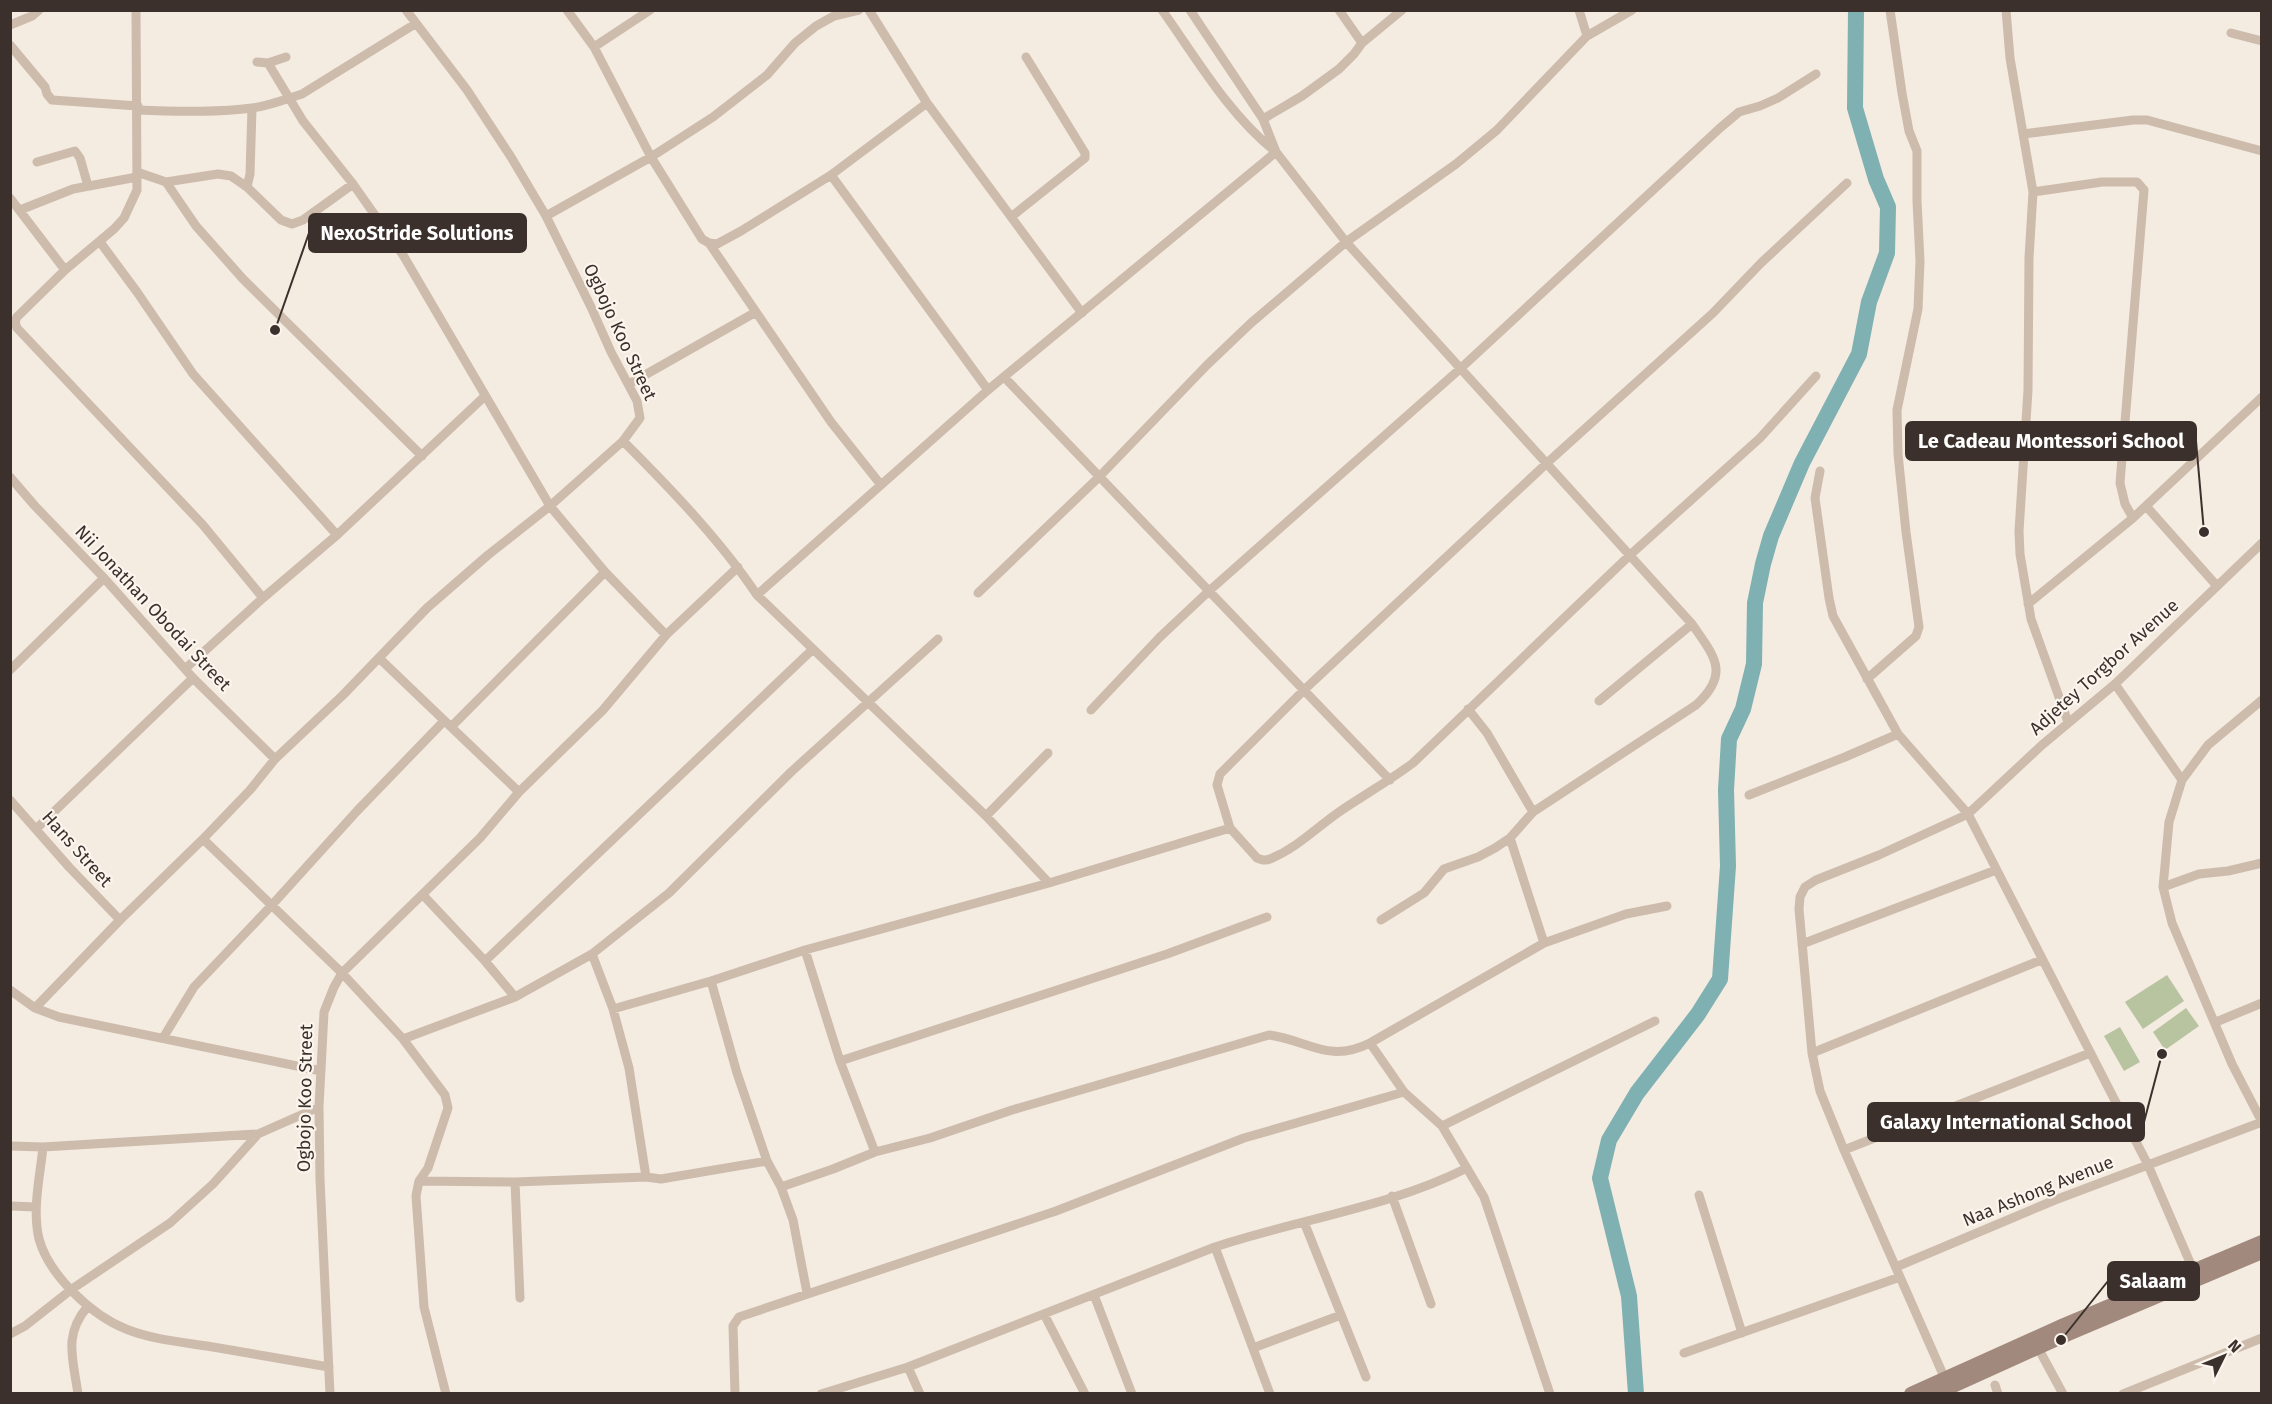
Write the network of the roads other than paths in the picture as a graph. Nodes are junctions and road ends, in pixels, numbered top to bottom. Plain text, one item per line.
1 (39, 10) edge
2 (136, 10) edge
3 (406, 10) edge
4 (567, 10) edge
5 (650, 10) edge
6 (859, 10) edge
7 (869, 10) edge
8 (1162, 10) edge
9 (1190, 10) edge
10 (1339, 10) edge
11 (1402, 10) edge
12 (1579, 10) edge
13 (1632, 10) edge
14 (1890, 10) edge
15 (2006, 10) edge
16 (416, 24) junction
17 (10, 25) edge
18 (2231, 33) dead end
19 (1587, 36) junction
20 (2262, 41) edge
21 (1362, 43) junction
22 (10, 45) edge
23 (594, 47) junction
24 (286, 57) dead end
25 (1026, 57) dead end
26 (257, 62) dead end
27 (268, 63) junction
28 (1816, 74) dead end
29 (289, 99) junction
30 (927, 103) junction
31 (138, 108) junction
32 (252, 108) junction
33 (1263, 119) junction
34 (2024, 134) junction
35 (2262, 151) edge
36 (1276, 152) junction
37 (651, 158) junction
38 (37, 162) dead end
39 (137, 175) junction
40 (831, 175) junction
41 (166, 182) junction
42 (1847, 183) dead end
43 (353, 184) junction
44 (88, 186) junction
45 (247, 187) junction
46 (2033, 192) junction
47 (10, 198) edge
48 (20, 210) junction
49 (546, 216) junction
50 (1011, 217) junction
51 (100, 242) junction
52 (1346, 242) junction
53 (709, 243) junction
54 (65, 270) junction
55 (756, 312) junction
56 (1082, 313) junction
57 (1461, 368) junction
58 (1816, 376) dead end
59 (1005, 377) junction
60 (629, 384) junction
61 (988, 390) junction
62 (485, 396) junction
63 (2262, 397) edge
64 (623, 441) junction
65 (422, 456) junction
66 (1547, 463) junction
67 (1820, 471) dead end
68 (10, 477) edge
69 (1099, 477) junction
70 (882, 485) junction
71 (550, 506) junction
72 (2146, 506) junction
73 (2133, 518) junction
74 (337, 535) junction
75 (2262, 543) edge
76 (1630, 555) junction
77 (738, 567) junction
78 (606, 572) junction
79 (105, 578) junction
80 (2217, 586) junction
81 (1209, 591) junction
82 (978, 593) dead end
83 (757, 595) junction
84 (263, 598) junction
85 (2028, 604) junction
86 (1692, 624) junction
87 (666, 635) junction
88 (938, 639) dead end
89 (813, 649) junction
90 (378, 658) junction
91 (186, 668) junction
92 (10, 669) edge
93 (193, 678) junction
94 (1867, 679) junction
95 (2115, 684) junction
96 (1304, 690) junction
97 (2262, 700) edge
98 (1599, 701) dead end
99 (869, 703) junction
100 (1468, 709) junction
101 (1091, 710) dead end
102 (2068, 722) junction
103 (448, 724) junction
104 (1898, 734) junction
105 (1048, 753) dead end
106 (275, 759) junction
107 (1390, 780) junction
108 (2182, 780) junction
109 (519, 792) junction
110 (1749, 795) dead end
111 (10, 800) edge
112 (1533, 812) junction
113 (1968, 814) junction
114 (986, 816) junction
115 (1230, 828) junction
116 (36, 829) junction
117 (1510, 838) junction
118 (203, 839) junction
119 (2262, 863) edge
120 (1996, 870) junction
121 (1048, 883) junction
122 (2163, 887) junction
123 (423, 895) junction
124 (271, 906) junction
125 (1667, 906) dead end
126 (1267, 917) dead end
127 (120, 920) junction
128 (1381, 920) dead end
129 (1544, 943) junction
130 (1802, 944) junction
131 (805, 950) junction
132 (592, 954) junction
133 (2041, 960) junction
134 (485, 961) junction
135 (342, 973) junction
136 (711, 981) junction
137 (10, 990) edge
138 (515, 998) junction
139 (2262, 1003) edge
140 (34, 1008) junction
141 (613, 1009) junction
142 (1655, 1021) dead end
143 (2216, 1022) junction
144 (163, 1038) junction
145 (403, 1039) junction
146 (1370, 1043) junction
147 (1812, 1053) junction
148 (2090, 1053) junction
149 (840, 1061) junction
150 (321, 1071) junction
151 (1404, 1092) junction
152 (319, 1107) junction
153 (2262, 1122) edge
154 (1442, 1125) junction
155 (258, 1134) junction
156 (10, 1146) edge
157 (43, 1147) junction
158 (1844, 1150) junction
159 (875, 1152) junction
160 (767, 1161) junction
161 (2148, 1165) junction
162 (1467, 1168) junction
163 (646, 1177) junction
164 (419, 1181) junction
165 (516, 1182) junction
166 (781, 1187) junction
167 (1699, 1195) dead end
168 (1392, 1196) junction
169 (10, 1206) edge
170 (36, 1207) junction
171 (1304, 1222) junction
172 (2262, 1242) edge
173 (1215, 1247) junction
174 (2262, 1252) edge
175 (1896, 1267) junction
176 (2195, 1276) junction
177 (1900, 1277) junction
178 (72, 1289) junction
179 (807, 1293) junction
180 (1094, 1295) junction
181 (520, 1298) dead end
182 (1431, 1304) dead end
183 (88, 1306) junction
184 (1044, 1314) junction
185 (1341, 1315) junction
186 (1742, 1334) junction
187 (10, 1335) edge
188 (2262, 1338) edge
189 (2035, 1344) junction
190 (1252, 1348) junction
191 (1684, 1353) dead end
192 (329, 1367) junction
193 (908, 1367) junction
194 (1366, 1377) dead end
195 (1945, 1379) junction
196 (2143, 1390) edge
197 (826, 1393) edge
198 (78, 1394) edge
199 (330, 1394) edge
200 (446, 1394) edge
201 (735, 1394) edge
202 (920, 1394) edge
203 (1085, 1394) edge
204 (1132, 1394) edge
205 (1270, 1394) edge
206 (1550, 1394) edge
207 (1911, 1394) edge
208 (1935, 1394) edge
209 (2063, 1394) edge
210 (2123, 1394) edge

1 - 17 street
2 - 31 street
3 - 16 street, Ogbojo Koo Street
4 - 23 street
5 - 23 street
6 - 37 street
7 - 30 street
8 - 36 street
9 - 33 street
10 - 21 street
11 - 21 street
12 - 19 street
13 - 19 street
14 - 94 street
15 - 34 street
16 - 29 street
16 - 49 street, Ogbojo Koo Street
18 - 20 street
19 - 52 street
21 - 33 street
22 - 31 street
23 - 37 street
24 - 27 street
25 - 50 street
26 - 27 street
27 - 29 street
28 - 57 street
29 - 32 street
29 - 43 street
30 - 40 street
30 - 50 street
31 - 32 street
31 - 39 street
32 - 45 street
33 - 36 street
34 - 35 street
34 - 46 street
36 - 52 street
36 - 56 street
37 - 49 street
37 - 53 street
38 - 44 street
39 - 41 street
39 - 44 street
39 - 51 street
40 - 53 street
40 - 61 street
41 - 45 street
41 - 65 street
42 - 66 street
43 - 45 street
43 - 62 street
44 - 48 street
46 - 73 street
46 - 85 street
47 - 48 street
48 - 54 street
49 - 60 street, Ogbojo Koo Street
50 - 56 street
51 - 54 street
51 - 74 street
52 - 57 street
52 - 69 street
53 - 55 street
54 - 84 street
55 - 60 street
55 - 70 street
56 - 59 street
57 - 66 street
57 - 81 street
58 - 76 street
59 - 61 street
59 - 69 street
60 - 64 street, Ogbojo Koo Street
61 - 70 street
62 - 65 street
62 - 71 street
63 - 72 street
64 - 71 street, Ogbojo Koo Street
64 - 77 street
65 - 74 street
66 - 76 street
66 - 96 street
67 - 94 street
68 - 79 street, Nii Jonathan Obodai Street
69 - 81 street
69 - 82 street
70 - 83 street
71 - 78 street
71 - 90 street, Ogbojo Koo Street
72 - 73 street
72 - 80 street
73 - 85 street
74 - 84 street
75 - 80 street, Adjetey Torgbor Avenue
76 - 86 street
76 - 100 street
77 - 83 street
77 - 87 street, Ogbojo Koo Street
78 - 87 street
78 - 103 street
79 - 91 street, Nii Jonathan Obodai Street
79 - 92 street
80 - 95 street, Adjetey Torgbor Avenue
81 - 96 street
81 - 101 street
83 - 89 street
84 - 91 street
85 - 102 street
86 - 98 street
86 - 112 street
87 - 109 street, Ogbojo Koo Street
88 - 99 street
89 - 99 street
89 - 134 street
90 - 103 street
90 - 106 street, Ogbojo Koo Street
91 - 93 street, Nii Jonathan Obodai Street
93 - 106 street, Nii Jonathan Obodai Street
93 - 116 street
94 - 104 street
95 - 102 street, Adjetey Torgbor Avenue
95 - 108 street
96 - 107 street
96 - 115 street
97 - 108 street
99 - 114 street
99 - 132 street
100 - 107 street
100 - 112 street
102 - 113 street, Adjetey Torgbor Avenue
103 - 109 street
103 - 124 street
104 - 110 street
104 - 113 street
105 - 114 street
106 - 118 street
107 - 115 street
108 - 122 street
109 - 123 street, Ogbojo Koo Street
111 - 116 street, Hans Street
112 - 117 street
113 - 120 street
113 - 130 street, Adjetey Torgbor Avenue
114 - 121 street
115 - 121 street
116 - 127 street, Hans Street
117 - 128 street
117 - 129 street
118 - 124 street
118 - 127 street
119 - 122 street
120 - 130 street
120 - 133 street
121 - 131 street
122 - 143 street
123 - 134 street
123 - 135 street, Ogbojo Koo Street
124 - 135 street
124 - 144 street
125 - 129 street
126 - 149 street
127 - 140 street
129 - 146 street
130 - 147 street
131 - 136 street
131 - 149 street
132 - 138 street
132 - 141 street
133 - 147 street
133 - 148 street
134 - 138 street
135 - 145 street
135 - 150 street, Ogbojo Koo Street
136 - 141 street
136 - 160 street
137 - 140 street
138 - 145 street
139 - 143 street
140 - 144 street
141 - 163 street
142 - 154 street
143 - 153 street
144 - 150 street
145 - 164 street
146 - 151 street
146 - 159 street
147 - 158 street
148 - 158 street
148 - 161 street
149 - 159 street
150 - 152 street, Ogbojo Koo Street
151 - 154 street
151 - 179 street
152 - 155 street
152 - 192 street, Ogbojo Koo Street
153 - 161 street, Naa Ashong Avenue
154 - 162 street
155 - 157 street
155 - 178 street
156 - 157 street
157 - 170 street
158 - 175 street
159 - 166 street
160 - 163 street
160 - 166 street
161 - 175 street, Naa Ashong Avenue
161 - 176 street
162 - 168 street
162 - 206 street
163 - 165 street
164 - 165 street
164 - 200 street
165 - 181 street
166 - 179 street
167 - 186 street
168 - 171 street
168 - 182 street
169 - 170 street
170 - 178 street
171 - 173 street
171 - 185 street
172 - 176 main road
173 - 180 street
173 - 190 street
174 - 176 main road
175 - 177 street
176 - 189 main road
177 - 186 street
177 - 195 street
178 - 183 street
178 - 187 street
179 - 201 street
180 - 184 street
180 - 204 street
183 - 192 street
183 - 198 street
184 - 193 street
184 - 203 street
185 - 190 street
185 - 194 street
186 - 191 street
188 - 196 street
189 - 195 main road
189 - 208 main road
189 - 209 street
190 - 205 street
192 - 199 street, Ogbojo Koo Street
193 - 197 street
193 - 202 street
195 - 207 main road
196 - 210 street

